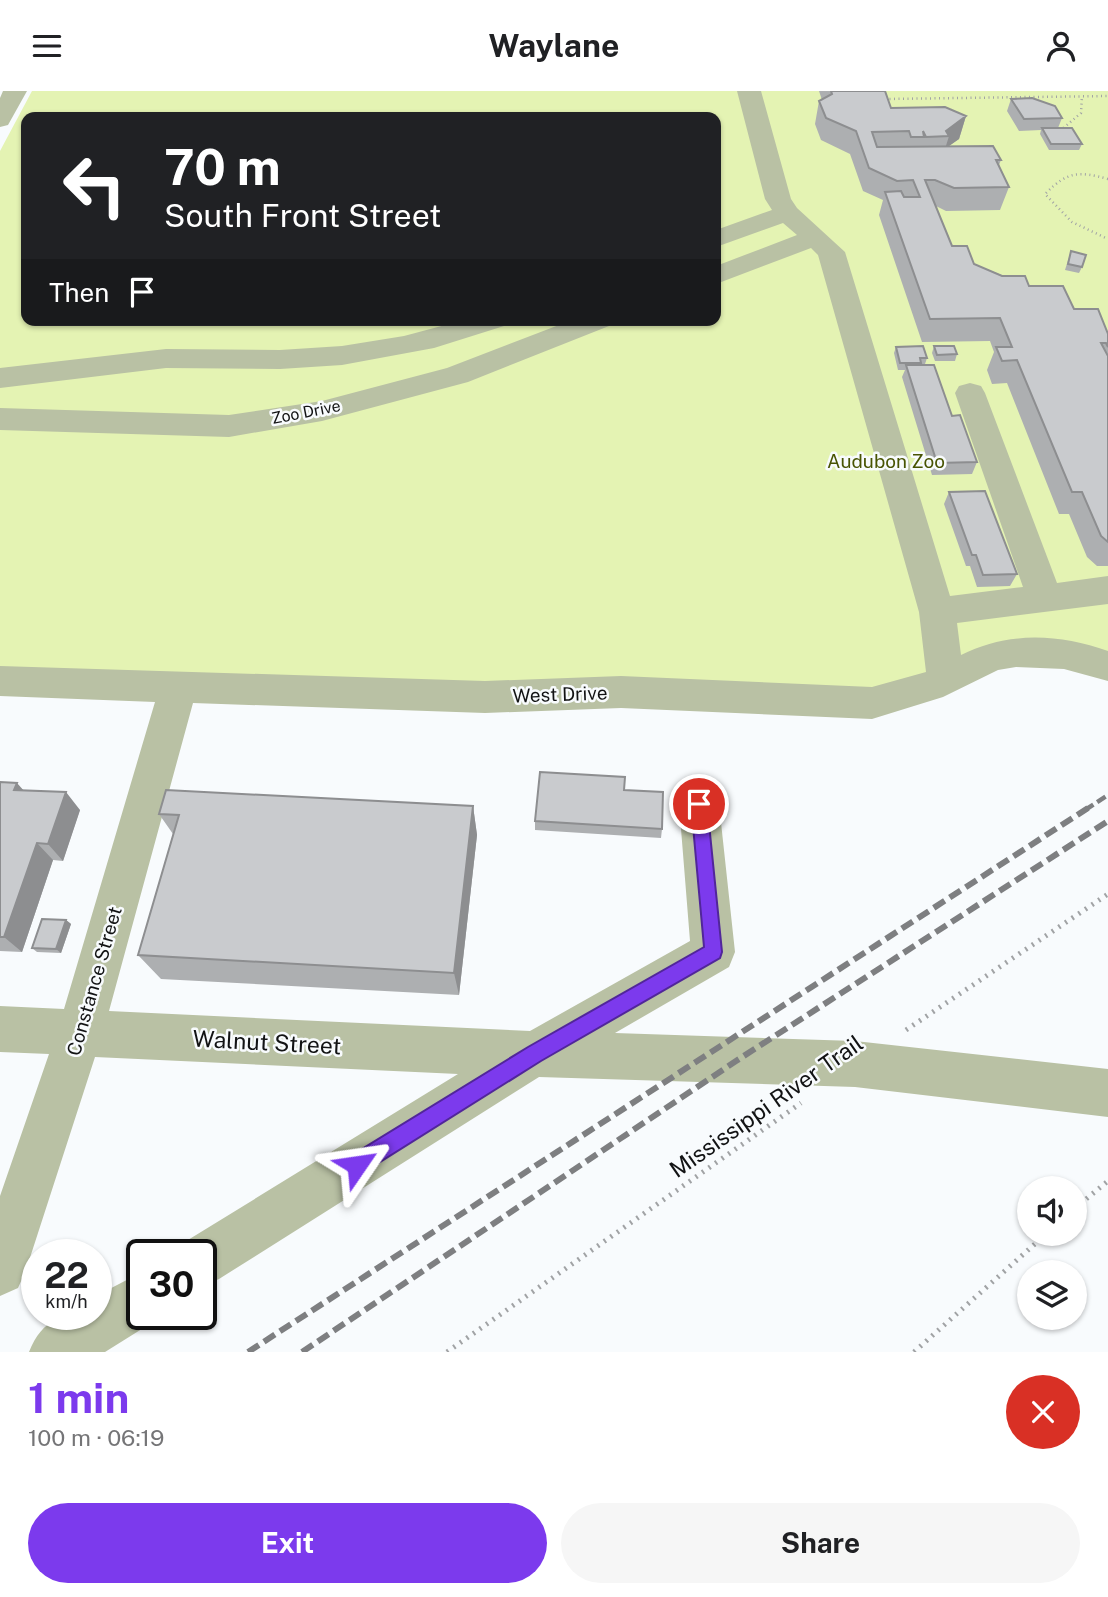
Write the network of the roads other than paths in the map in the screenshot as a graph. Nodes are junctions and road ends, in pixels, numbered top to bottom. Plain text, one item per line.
1 (15, 91) edge
2 (749, 91) edge
3 (0, 120) edge
4 (787, 213) junction
5 (721, 237) edge
6 (814, 238) junction
7 (721, 274) edge
8 (478, 326) edge
9 (584, 326) edge
10 (0, 378) edge
11 (970, 393) dead end
12 (0, 419) edge
13 (1108, 590) edge
14 (1045, 598) junction
15 (937, 612) junction
16 (1108, 666) edge
17 (946, 680) junction
18 (0, 681) edge
19 (178, 688) junction
20 (699, 804) dead end
21 (0, 1029) edge
22 (80, 1033) junction
23 (534, 1054) junction
24 (1108, 1093) edge
25 (217, 1251) edge
26 (0, 1270) edge
27 (126, 1309) edge
28 (56, 1352) edge

1 - 3 street
2 - 4 street
4 - 5 street
4 - 6 street
6 - 7 street
6 - 15 street
8 - 10 street
9 - 12 street, Zoo Drive
11 - 14 street
13 - 14 street
14 - 15 street
15 - 17 street
16 - 17 street, West Drive
17 - 19 street, West Drive
18 - 19 street, West Drive
19 - 22 street, Constance Street
20 - 23 street
21 - 22 street, Walnut Street
22 - 23 street, Walnut Street
22 - 26 street, Constance Street
23 - 24 street, Walnut Street
23 - 25 street
27 - 28 street

